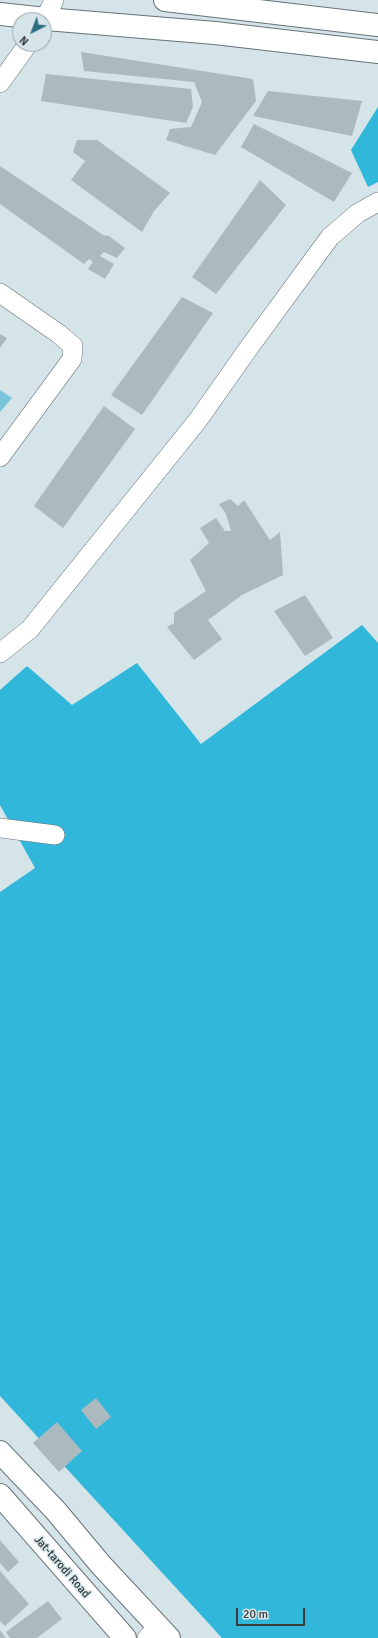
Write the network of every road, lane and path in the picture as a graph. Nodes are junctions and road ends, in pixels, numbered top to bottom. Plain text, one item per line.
1 (165, 0) edge
2 (0, 14) edge
3 (12, 14) edge
4 (52, 14) edge
5 (378, 25) edge
6 (22, 52) edge
7 (378, 52) edge
8 (0, 83) edge
9 (378, 202) edge
10 (0, 293) edge
11 (2, 450) edge
12 (0, 653) edge
13 (0, 828) edge
14 (55, 835) dead end
15 (0, 1452) edge
16 (0, 1495) edge
17 (158, 1634) edge
18 (125, 1638) edge

1 - 5 main road
2 - 3 main road
4 - 7 main road
6 - 8 street
9 - 12 street
10 - 11 street
13 - 14 street
15 - 17 main road
16 - 18 main road, Jat-tarodi Road

